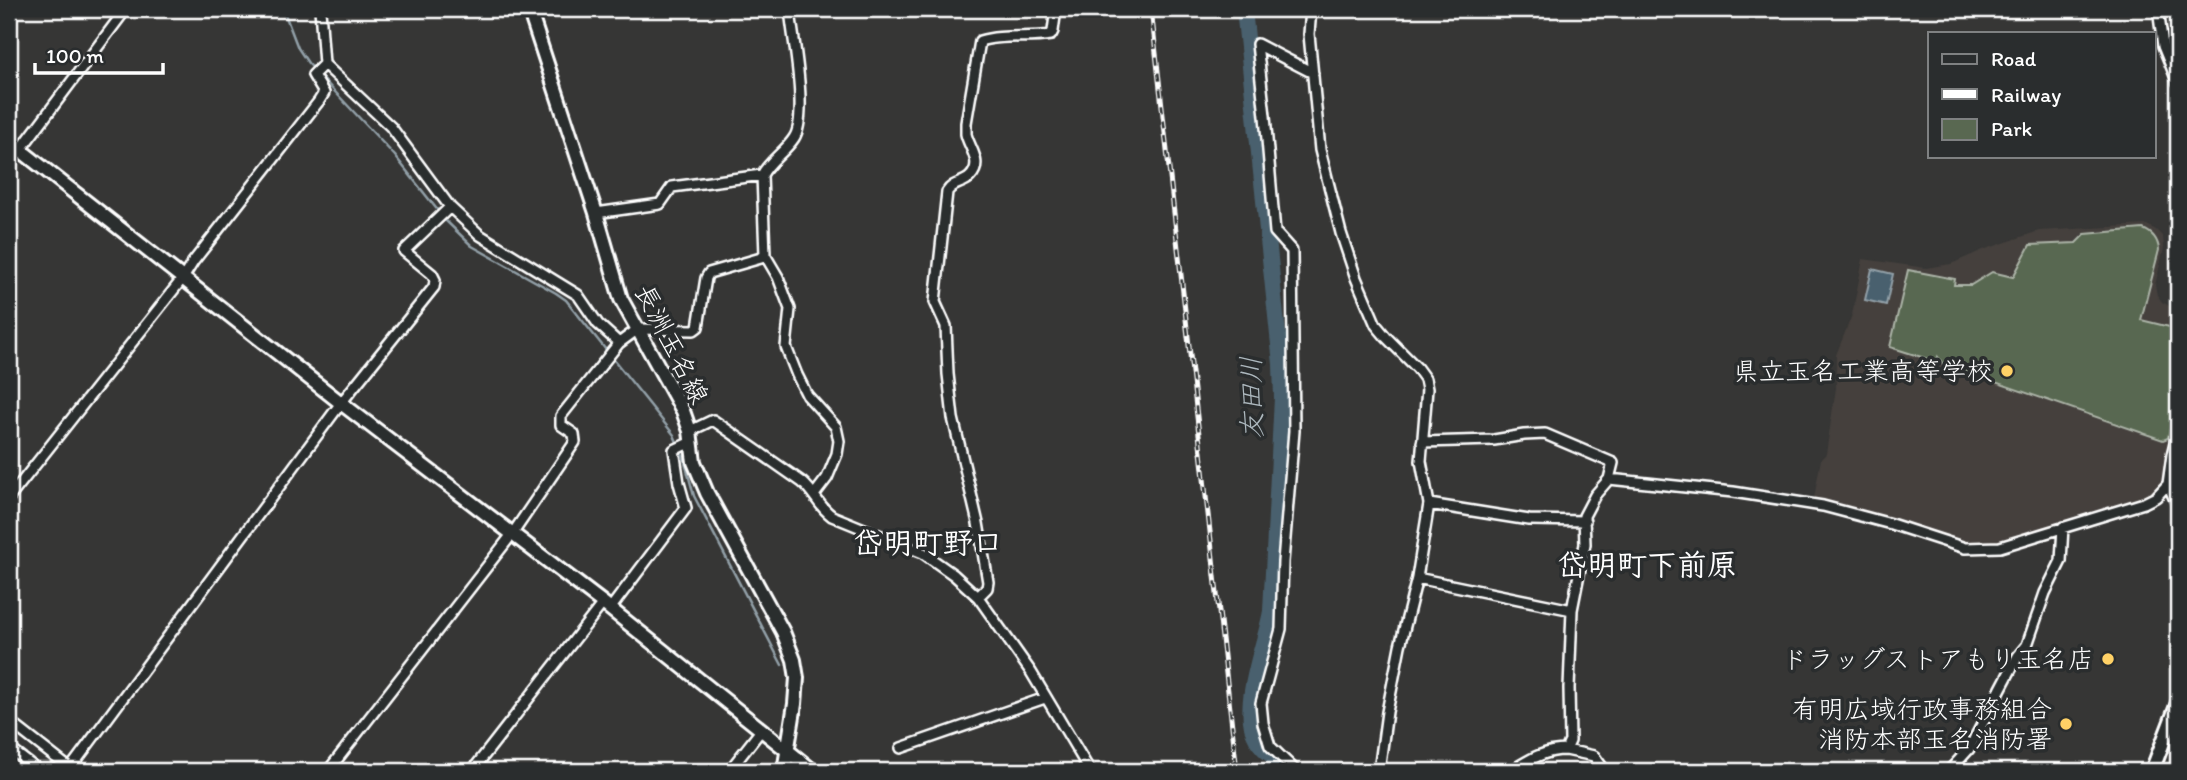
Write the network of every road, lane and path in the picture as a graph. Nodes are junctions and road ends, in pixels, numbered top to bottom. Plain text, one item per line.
1 (126, 9) edge
2 (320, 9) edge
3 (529, 9) edge
4 (788, 9) edge
5 (1056, 9) edge
6 (1311, 9) edge
7 (2158, 9) edge
8 (319, 69) junction
9 (1313, 72) junction
10 (2178, 83) edge
11 (9, 141) edge
12 (21, 150) junction
13 (9, 165) edge
14 (762, 175) junction
15 (444, 212) junction
16 (596, 213) junction
17 (765, 255) junction
18 (183, 278) junction
19 (638, 329) junction
20 (619, 343) junction
21 (341, 403) junction
22 (2178, 430) edge
23 (685, 442) junction
24 (1422, 442) junction
25 (2175, 456) edge
26 (1609, 479) junction
27 (2168, 484) junction
28 (814, 495) junction
29 (9, 498) edge
30 (1429, 504) junction
31 (2178, 507) edge
32 (1585, 521) junction
33 (2063, 527) junction
34 (513, 533) junction
35 (1417, 578) junction
36 (978, 597) junction
37 (607, 606) junction
38 (1572, 610) junction
39 (1045, 698) junction
40 (2178, 703) edge
41 (9, 721) edge
42 (762, 729) junction
43 (9, 748) edge
44 (901, 748) dead end
45 (1566, 750) junction
46 (788, 752) junction
47 (72, 770) edge
48 (39, 771) edge
49 (328, 771) edge
50 (472, 771) edge
51 (729, 771) edge
52 (784, 771) edge
53 (813, 771) edge
54 (1090, 771) edge
55 (1296, 771) edge
56 (1379, 771) edge
57 (1511, 771) edge
58 (1605, 771) edge
59 (1949, 771) edge
60 (2151, 771) edge

1 - 12 street
2 - 8 street
3 - 16 street, 長洲玉名線
4 - 14 street
5 - 36 street
6 - 9 street
7 - 10 street
8 - 15 street
8 - 18 street
9 - 24 street
9 - 55 street
11 - 12 street
12 - 13 street
12 - 18 street
14 - 16 street
14 - 17 street
15 - 20 street
15 - 21 street
16 - 19 street, 長洲玉名線
17 - 19 street
17 - 28 street
18 - 21 street
18 - 29 street
19 - 20 street
19 - 23 street, 長洲玉名線
20 - 34 street
21 - 34 street
21 - 47 street
22 - 25 street
23 - 28 street
23 - 37 street
23 - 46 street, 長洲玉名線
24 - 26 street
24 - 30 street
25 - 27 street
26 - 32 street
26 - 33 street
27 - 31 street
27 - 33 street
28 - 36 street
30 - 32 street
30 - 35 street
32 - 38 street
33 - 59 street
34 - 37 street
34 - 49 street
35 - 38 street
35 - 56 street
36 - 39 street
37 - 42 street
37 - 50 street
38 - 45 street
39 - 44 street
39 - 54 street
40 - 60 street
41 - 47 street
42 - 46 street
42 - 51 street
43 - 48 street
45 - 57 street
45 - 58 street
46 - 52 street, 長洲玉名線
46 - 53 street

